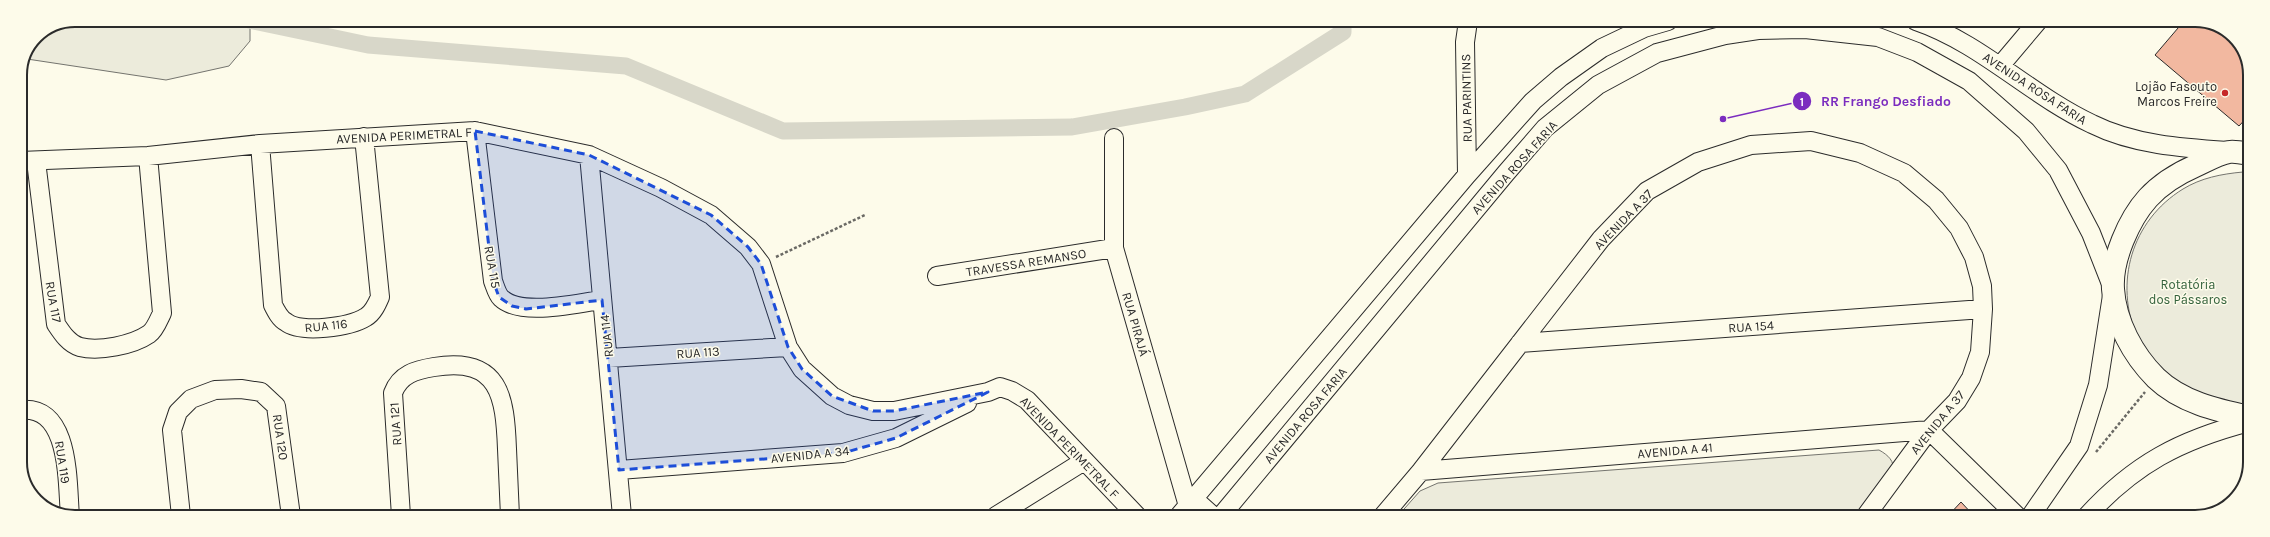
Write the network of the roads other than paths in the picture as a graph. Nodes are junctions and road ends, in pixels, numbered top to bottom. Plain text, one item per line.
1 (1467, 27) edge
2 (1647, 27) edge
3 (1934, 27) edge
4 (2033, 27) edge
5 (2000, 66) junction
6 (475, 131) junction
7 (364, 137) junction
8 (1114, 138) dead end
9 (260, 144) junction
10 (2243, 150) edge
11 (588, 155) junction
12 (148, 156) junction
13 (28, 161) edge
14 (1467, 175) junction
15 (1114, 248) junction
16 (1394, 262) junction
17 (938, 276) dead end
18 (1418, 281) junction
19 (2113, 289) junction
20 (602, 300) junction
21 (1983, 309) junction
22 (1520, 343) junction
23 (788, 347) junction
24 (609, 358) junction
25 (988, 392) junction
26 (27, 410) edge
27 (2243, 415) edge
28 (2243, 424) edge
29 (1929, 430) junction
30 (1084, 461) junction
31 (619, 470) junction
32 (1421, 471) junction
33 (1187, 507) edge
34 (69, 509) edge
35 (180, 510) edge
36 (290, 510) edge
37 (401, 510) edge
38 (510, 510) edge
39 (622, 510) edge
40 (1006, 510) edge
41 (1131, 510) edge
42 (1226, 510) edge
43 (1388, 510) edge
44 (1870, 510) edge
45 (2011, 510) edge
46 (2035, 510) edge
47 (2092, 510) edge

1 - 14 street, RUA PARINTINS
2 - 14 street
3 - 5 street, AVENIDA ROSA FARIA
4 - 5 street
5 - 10 street, AVENIDA ROSA FARIA
6 - 7 street, AVENIDA PERIMETRAL F
6 - 11 street, AVENIDA PERIMETRAL F
6 - 20 street, RUA 115
7 - 9 street, AVENIDA PERIMETRAL F
7 - 9 street, RUA 116
8 - 15 street, RUA PIRAJÁ
9 - 12 street, AVENIDA PERIMETRAL F
10 - 19 main road
11 - 20 street, RUA 114
11 - 23 street, AVENIDA PERIMETRAL F
12 - 13 street, AVENIDA PERIMETRAL F
12 - 13 street, RUA 117
14 - 16 street
15 - 17 street, TRAVESSA REMANSO
15 - 33 street, RUA PIRAJÁ
16 - 18 street
16 - 33 street
18 - 19 street, AVENIDA ROSA FARIA
18 - 42 street, AVENIDA ROSA FARIA
19 - 27 main road
19 - 46 street
20 - 24 street, RUA 114
21 - 22 street, RUA 154
21 - 22 street, AVENIDA A 37
21 - 29 street, AVENIDA A 37
22 - 32 street, AVENIDA A 37
23 - 24 street, RUA 113
23 - 25 street, AVENIDA PERIMETRAL F
24 - 31 street, RUA 114
25 - 30 street, AVENIDA PERIMETRAL F
25 - 31 street, AVENIDA A 34
26 - 34 street, RUA 119
28 - 47 street
29 - 32 street, AVENIDA A 41
29 - 44 street, AVENIDA A 37
29 - 45 street
30 - 40 street
30 - 41 street, AVENIDA PERIMETRAL F
31 - 39 street, RUA 114
32 - 43 street, AVENIDA A 37
35 - 36 street, RUA 120
37 - 38 street, RUA 121

